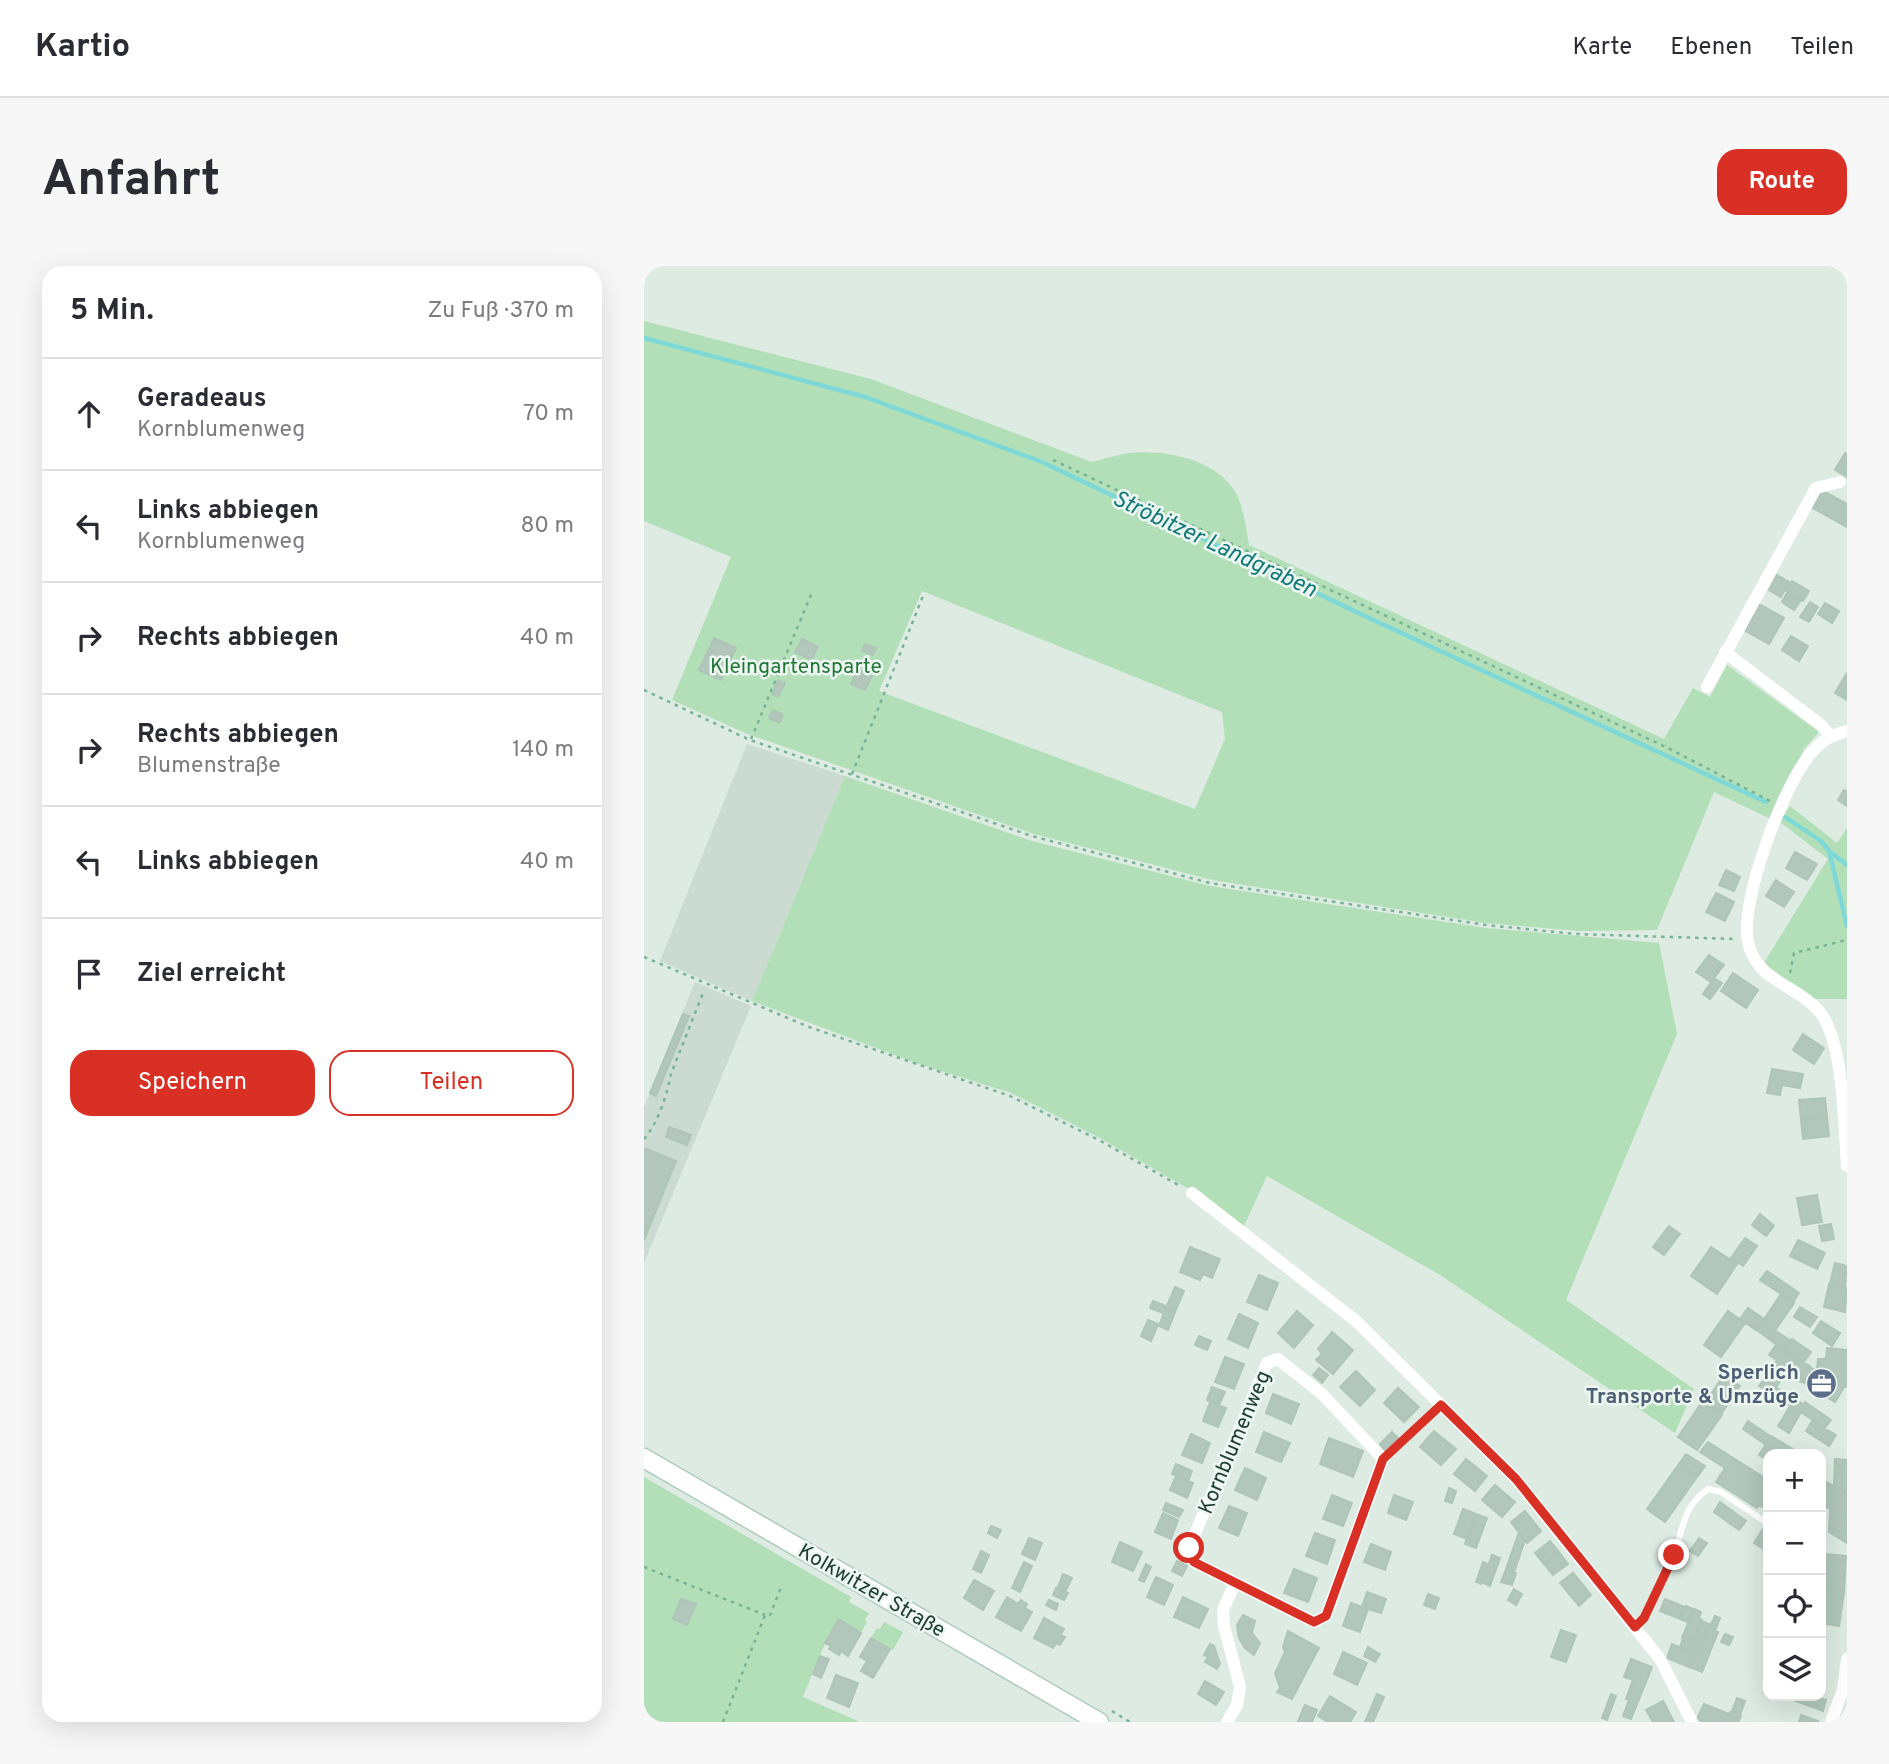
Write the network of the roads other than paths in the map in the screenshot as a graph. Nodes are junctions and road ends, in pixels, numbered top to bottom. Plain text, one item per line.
1 (1840, 482) dead end
2 (1725, 652) junction
3 (1707, 687) dead end
4 (1847, 731) edge
5 (1830, 735) junction
6 (1847, 1166) edge
7 (1192, 1193) road end
8 (644, 1458) edge
9 (1763, 1521) dead end
10 (1235, 1583) junction
11 (1635, 1627) junction
12 (1847, 1659) edge
13 (1099, 1722) edge
14 (1227, 1722) edge
15 (1692, 1722) edge
16 (1831, 1722) edge

1 - 2 street
2 - 3 street
2 - 5 street
4 - 5 street
5 - 6 street
7 - 11 street
8 - 13 main road, Kolkwitzer Straße
9 - 11 lane
10 - 10 street, Kornblumenweg
10 - 14 street
11 - 15 street
12 - 16 street

